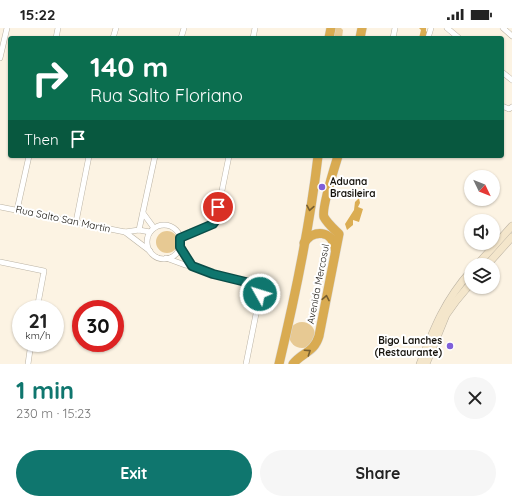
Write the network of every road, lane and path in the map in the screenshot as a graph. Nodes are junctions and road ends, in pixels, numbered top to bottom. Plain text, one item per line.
1 (7, 28) edge
2 (447, 28) edge
3 (503, 28) edge
4 (457, 36) edge
5 (512, 36) edge
6 (0, 58) edge
7 (504, 74) edge
8 (512, 80) edge
9 (29, 158) edge
10 (89, 158) edge
11 (155, 158) edge
12 (229, 158) edge
13 (318, 158) edge
14 (337, 158) edge
15 (0, 207) edge
16 (17, 210) junction
17 (143, 213) junction
18 (76, 222) junction
19 (512, 226) edge
20 (139, 230) junction
21 (152, 230) junction
22 (125, 232) junction
23 (509, 236) edge
24 (180, 238) junction
25 (304, 244) junction
26 (180, 247) junction
27 (150, 251) junction
28 (335, 252) junction
29 (166, 258) junction
30 (484, 258) edge
31 (492, 258) edge
32 (0, 262) edge
33 (192, 266) junction
34 (464, 279) edge
35 (464, 291) edge
36 (39, 300) edge
37 (432, 341) junction
38 (30, 352) edge
39 (28, 364) edge
40 (246, 364) edge
41 (279, 364) edge
42 (293, 364) edge
43 (420, 364) edge
44 (426, 364) edge

1 - 6 street
2 - 4 street
3 - 5 street
7 - 8 street
9 - 16 street
10 - 18 street
11 - 17 street
12 - 24 street
13 -> 25 highway
14 - 28 highway, Avenida Mercosul
15 - 16 street, Rua Salto San Martin
16 - 18 street, Rua Salto San Martin
17 - 20 street
17 - 21 street
18 - 22 street, Rua Salto San Martin
19 - 23 main road
20 - 21 street, Rua Salto San Martin
20 - 22 street, Rua Salto San Martin
21 - 24 street
21 - 27 street
22 - 27 street, Rua Salto San Martin
23 - 30 main road
23 - 31 main road
24 - 26 street
25 - 28 highway
25 - 41 highway
26 - 29 street
26 - 33 street
27 - 29 street
42 -> 28 highway, Avenida Mercosul
29 - 33 street
32 - 36 street
33 - 40 street
34 - 37 main road
35 - 37 main road
37 - 43 main road
37 - 44 main road
38 - 39 street

